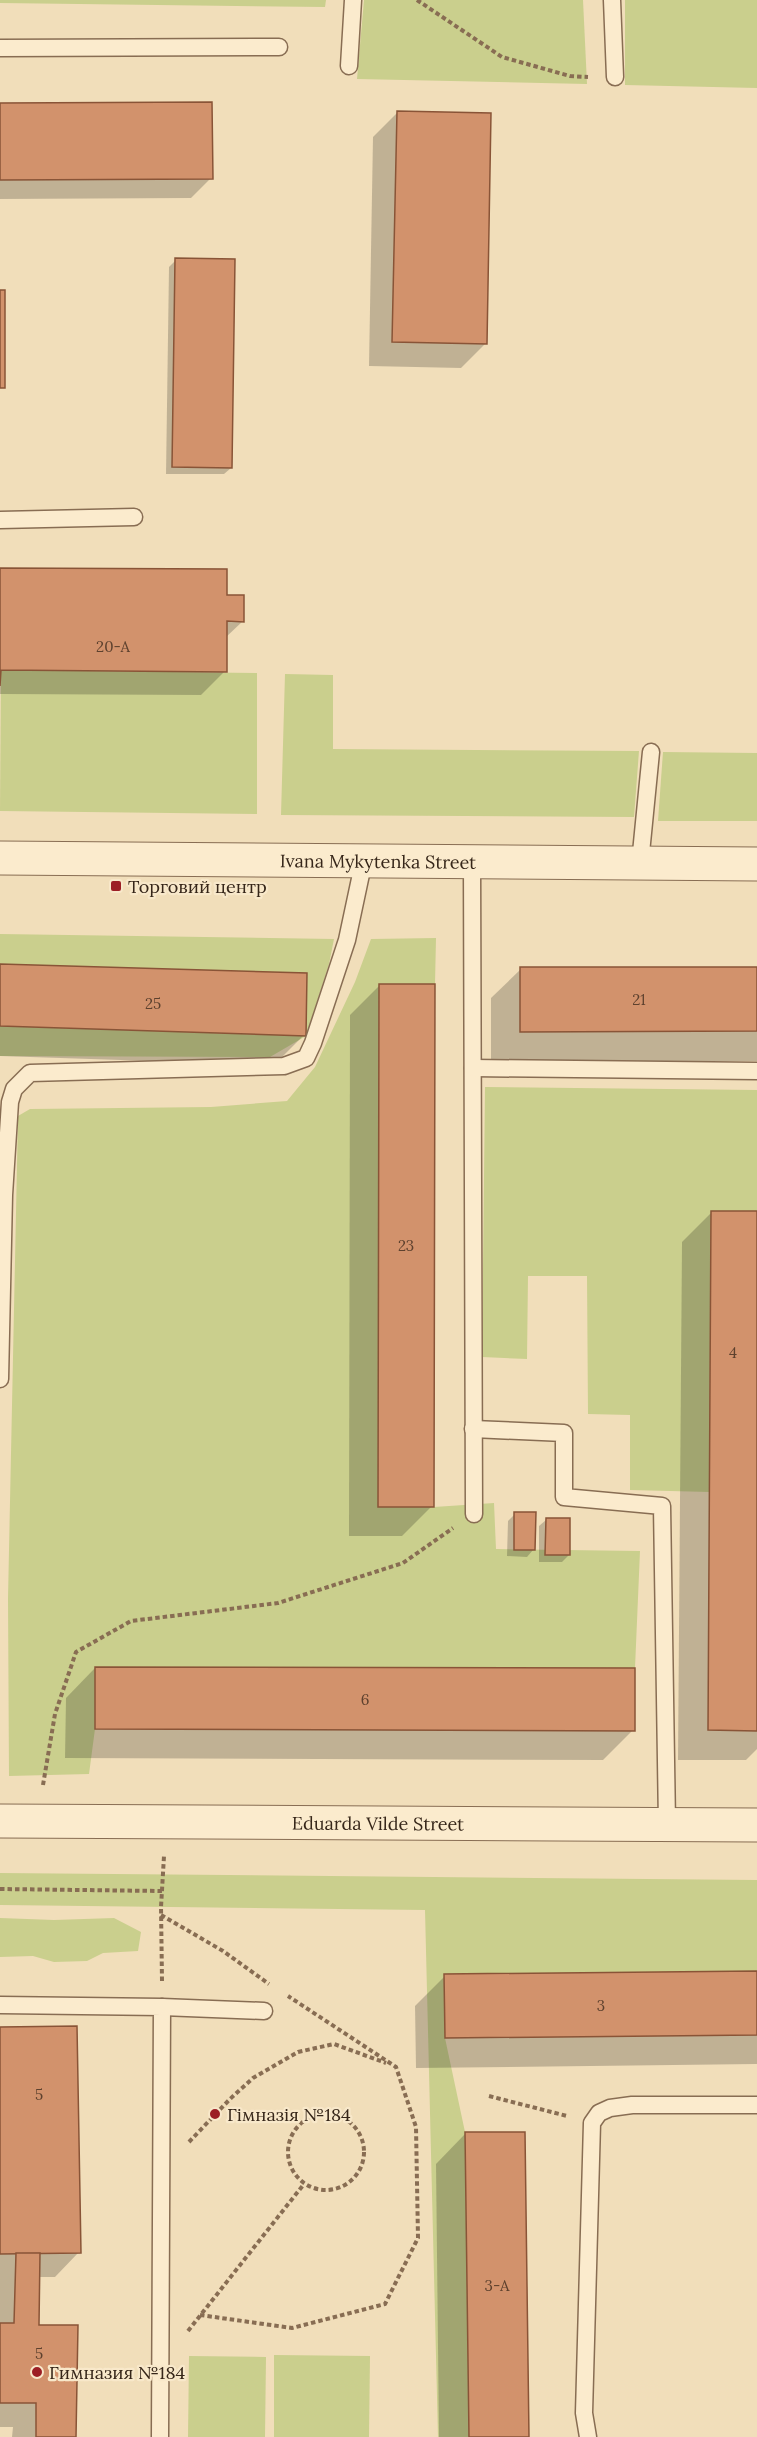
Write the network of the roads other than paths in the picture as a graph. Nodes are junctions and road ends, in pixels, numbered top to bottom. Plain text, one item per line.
1 (353, 0) edge
2 (612, 0) edge
3 (279, 47) dead end
4 (0, 48) edge
5 (349, 66) dead end
6 (615, 77) road end
7 (134, 517) dead end
8 (0, 520) edge
9 (651, 752) dead end
10 (0, 858) edge
11 (364, 860) junction
12 (472, 861) junction
13 (640, 863) junction
14 (757, 864) edge
15 (472, 1068) junction
16 (757, 1071) edge
17 (0, 1379) edge
18 (473, 1429) junction
19 (474, 1514) road end
20 (0, 1821) edge
21 (667, 1824) junction
22 (757, 1825) edge
23 (0, 2005) edge
24 (162, 2007) junction
25 (264, 2011) dead end
26 (757, 2105) edge
27 (160, 2437) edge
28 (588, 2437) edge

1 - 5 lane
2 - 6 lane
3 - 4 lane
7 - 8 lane
9 - 13 lane
10 - 11 street, Ivana Mykytenka Street
11 - 12 street, Ivana Mykytenka Street
11 - 17 lane
12 - 13 street, Ivana Mykytenka Street
12 - 15 lane
13 - 14 street, Ivana Mykytenka Street
15 - 16 lane
15 - 18 lane
18 - 19 lane
18 - 21 lane
20 - 21 street, Eduarda Vilde Street
21 - 22 street, Eduarda Vilde Street
23 - 24 lane
24 - 25 lane
24 - 27 lane
26 - 28 lane

